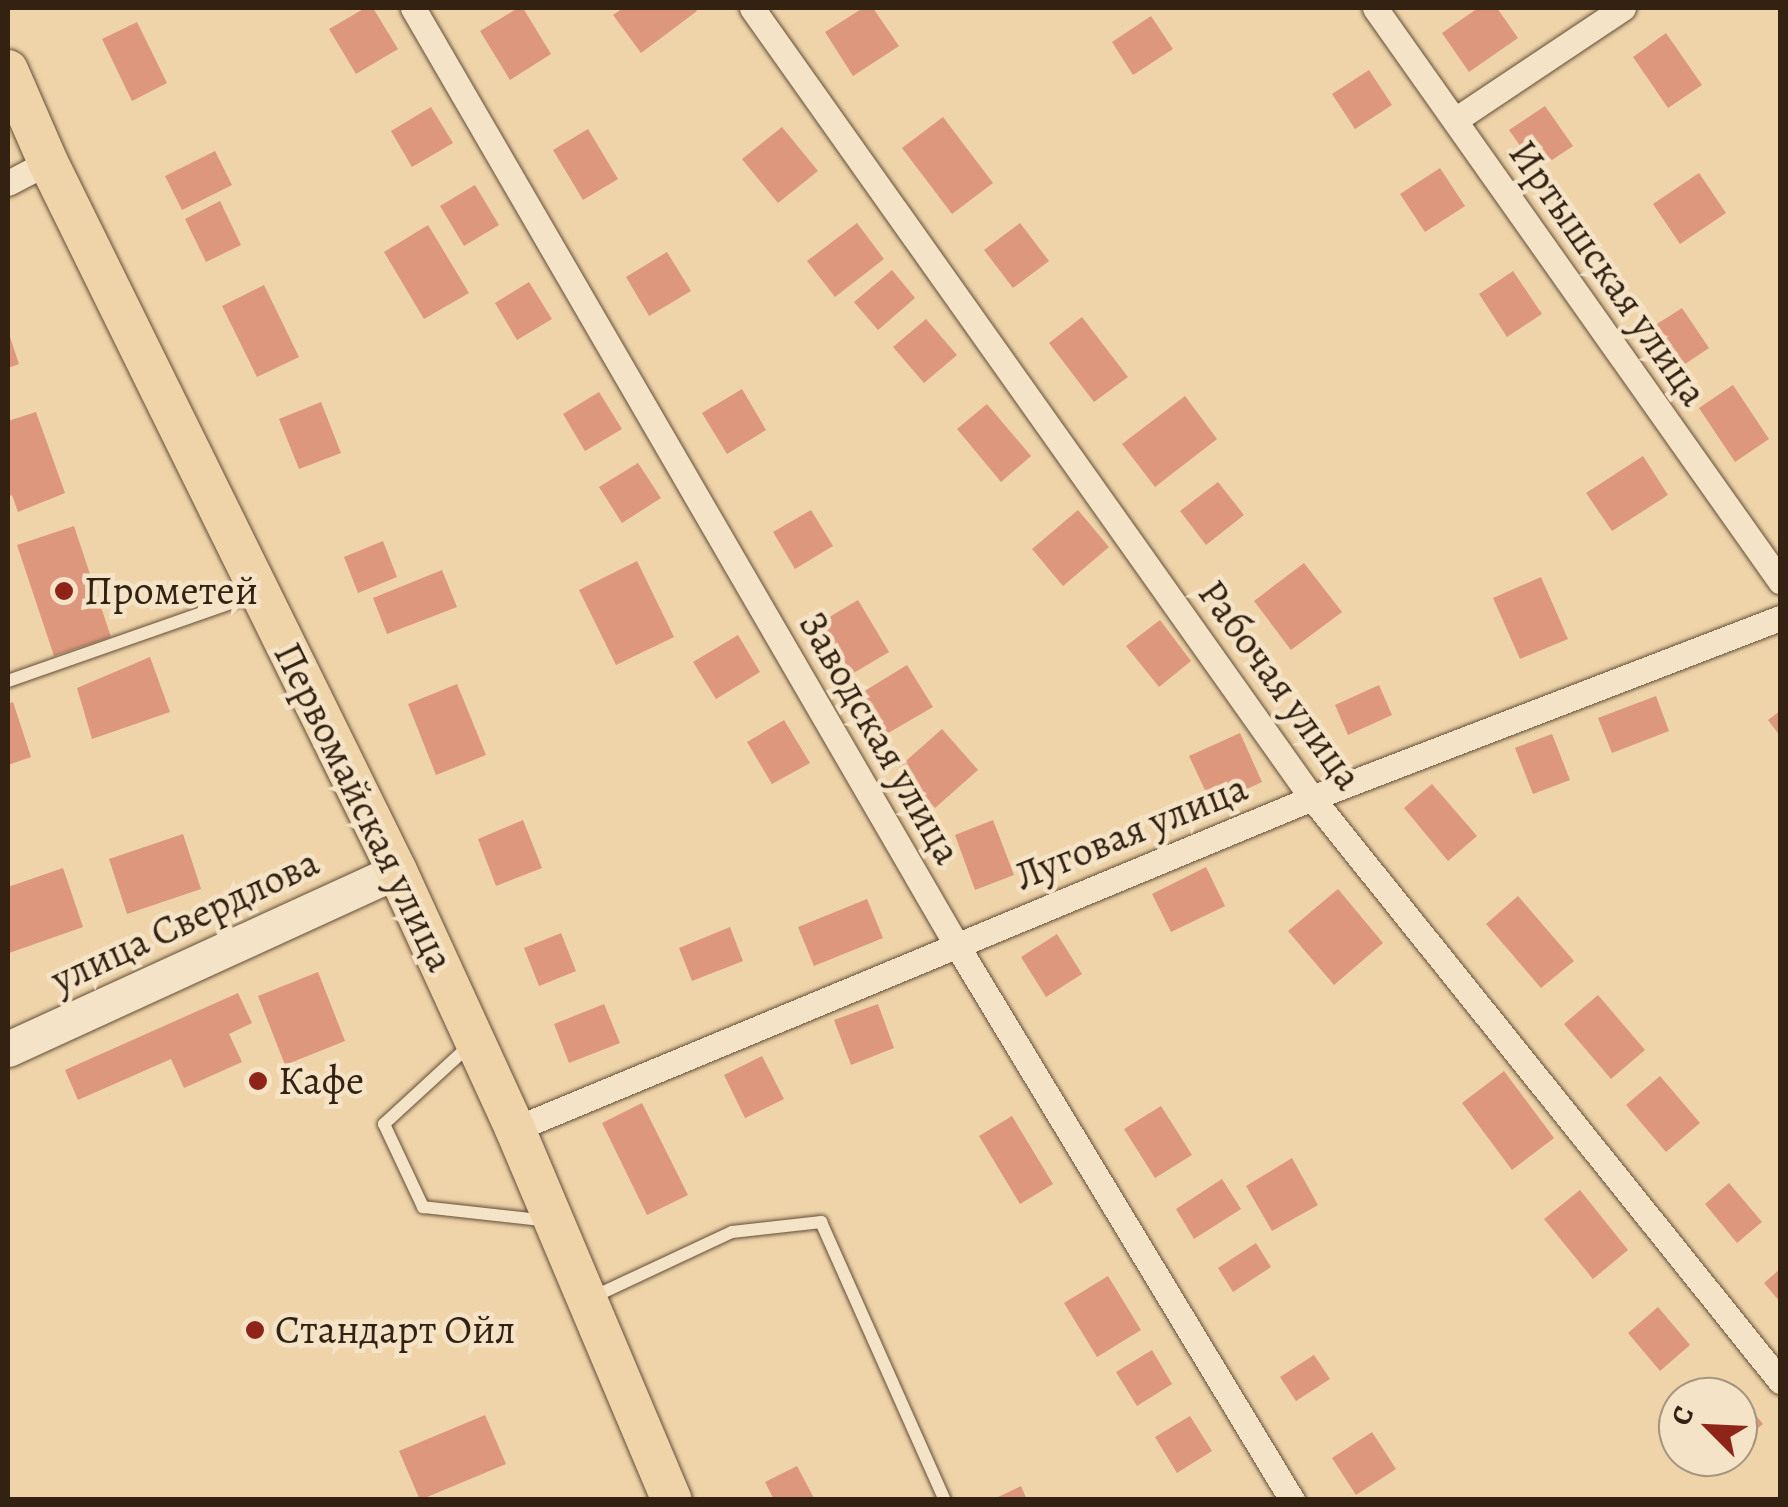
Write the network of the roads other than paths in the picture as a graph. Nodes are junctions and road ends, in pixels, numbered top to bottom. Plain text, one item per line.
1 (414, 8) edge
2 (752, 8) edge
3 (1375, 8) edge
4 (1623, 8) edge
5 (8, 70) edge
6 (1454, 120) junction
7 (48, 162) junction
8 (8, 183) edge
9 (1780, 581) edge
10 (260, 593) junction
11 (1780, 618) edge
12 (8, 681) edge
13 (1312, 798) junction
14 (398, 870) junction
15 (956, 944) junction
16 (476, 1040) junction
17 (8, 1049) edge
18 (515, 1129) junction
19 (554, 1222) junction
20 (587, 1299) junction
21 (1780, 1381) edge
22 (672, 1500) edge
23 (945, 1500) edge
24 (1292, 1500) edge

1 - 15 street, Заводская улица
2 - 13 street, Рабочая улица
3 - 6 street, Иртышская улица
4 - 6 street
5 - 7 main road, Первомайская улица
6 - 9 street, Иртышская улица
7 - 8 street
7 - 10 main road, Первомайская улица
10 - 12 lane
10 - 14 main road, Первомайская улица
11 - 13 street, Луговая улица
13 - 15 street, Луговая улица
13 - 21 street, Рабочая улица
14 - 16 main road, Первомайская улица
14 - 17 main road, улица Свердлова
15 - 18 street, Луговая улица
15 - 24 street, Заводская улица
16 - 18 main road, Первомайская улица
16 - 19 lane
18 - 19 main road, Первомайская улица
19 - 20 main road, Первомайская улица
20 - 22 main road, Первомайская улица
20 - 23 lane

